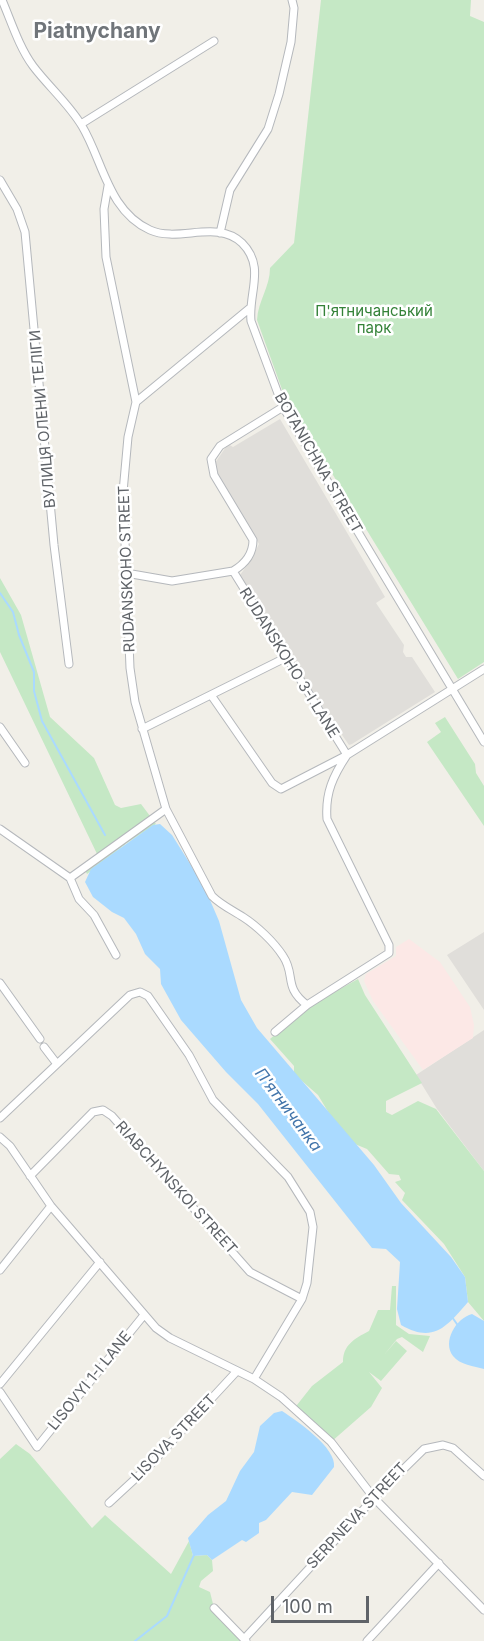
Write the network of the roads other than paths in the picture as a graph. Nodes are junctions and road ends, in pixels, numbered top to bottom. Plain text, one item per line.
1 (2, 0) edge
2 (292, 0) edge
3 (214, 41) dead end
4 (81, 124) junction
5 (0, 180) edge
6 (108, 186) junction
7 (220, 232) junction
8 (250, 308) junction
9 (136, 402) junction
10 (283, 407) junction
11 (233, 571) junction
12 (126, 573) junction
13 (285, 658) junction
14 (69, 664) dead end
15 (484, 669) edge
16 (452, 690) junction
17 (211, 695) junction
18 (0, 727) edge
19 (142, 729) junction
20 (484, 742) edge
21 (347, 755) junction
22 (25, 763) dead end
23 (166, 809) junction
24 (0, 829) edge
25 (70, 878) junction
26 (116, 955) dead end
27 (0, 983) edge
28 (307, 1005) junction
29 (275, 1032) dead end
30 (40, 1039) dead end
31 (45, 1047) dead end
32 (57, 1064) junction
33 (0, 1118) edge
34 (0, 1137) edge
35 (30, 1176) junction
36 (51, 1206) junction
37 (100, 1262) junction
38 (0, 1270) edge
39 (302, 1299) junction
40 (144, 1315) junction
41 (237, 1371) junction
42 (254, 1379) junction
43 (0, 1384) edge
44 (0, 1392) edge
45 (484, 1476) edge
46 (374, 1498) junction
47 (109, 1503) dead end
48 (439, 1563) junction
49 (214, 1608) dead end
50 (484, 1610) edge
51 (245, 1640) edge
52 (370, 1640) edge

1 - 4 street
2 - 7 street
3 - 4 street
4 - 6 street
5 - 14 street, ВУЛИЦЯ ОЛЕНИ ТЕЛІГИ
6 - 7 street
6 - 9 street, RUDANSKOHO STREET
7 - 8 street, BOTANICHNA STREET
8 - 9 street
8 - 10 street, BOTANICHNA STREET
9 - 12 street, RUDANSKOHO STREET
10 - 11 street
10 - 16 street, BOTANICHNA STREET
11 - 12 street, RUDANSKOHO 3-I LANE
11 - 13 street, RUDANSKOHO 3-I LANE
12 - 19 street, RUDANSKOHO STREET
13 - 17 street
13 - 21 street, RUDANSKOHO 3-I LANE
15 - 16 street
16 - 20 street, BOTANICHNA STREET
16 - 21 street
17 - 19 street
17 - 21 street
18 - 22 street
19 - 23 street, RUDANSKOHO STREET
21 - 28 street
23 - 25 street
23 - 28 street, RUDANSKOHO STREET
24 - 25 street
25 - 26 street
27 - 30 street
28 - 29 street
31 - 32 street
32 - 33 street
32 - 39 street
34 - 35 street
35 - 36 street
35 - 39 street, RIABCHYNSKOI STREET
36 - 37 street
36 - 38 street
37 - 40 street
37 - 43 street
39 - 42 street
40 - 41 street
40 - 44 street, LISOVYI 1-I LANE
41 - 42 street
41 - 47 street, LISOVA STREET
42 - 46 street
45 - 46 street, SERPNEVA STREET
46 - 48 street
46 - 51 street, SERPNEVA STREET
48 - 50 street
48 - 52 street
49 - 51 street

